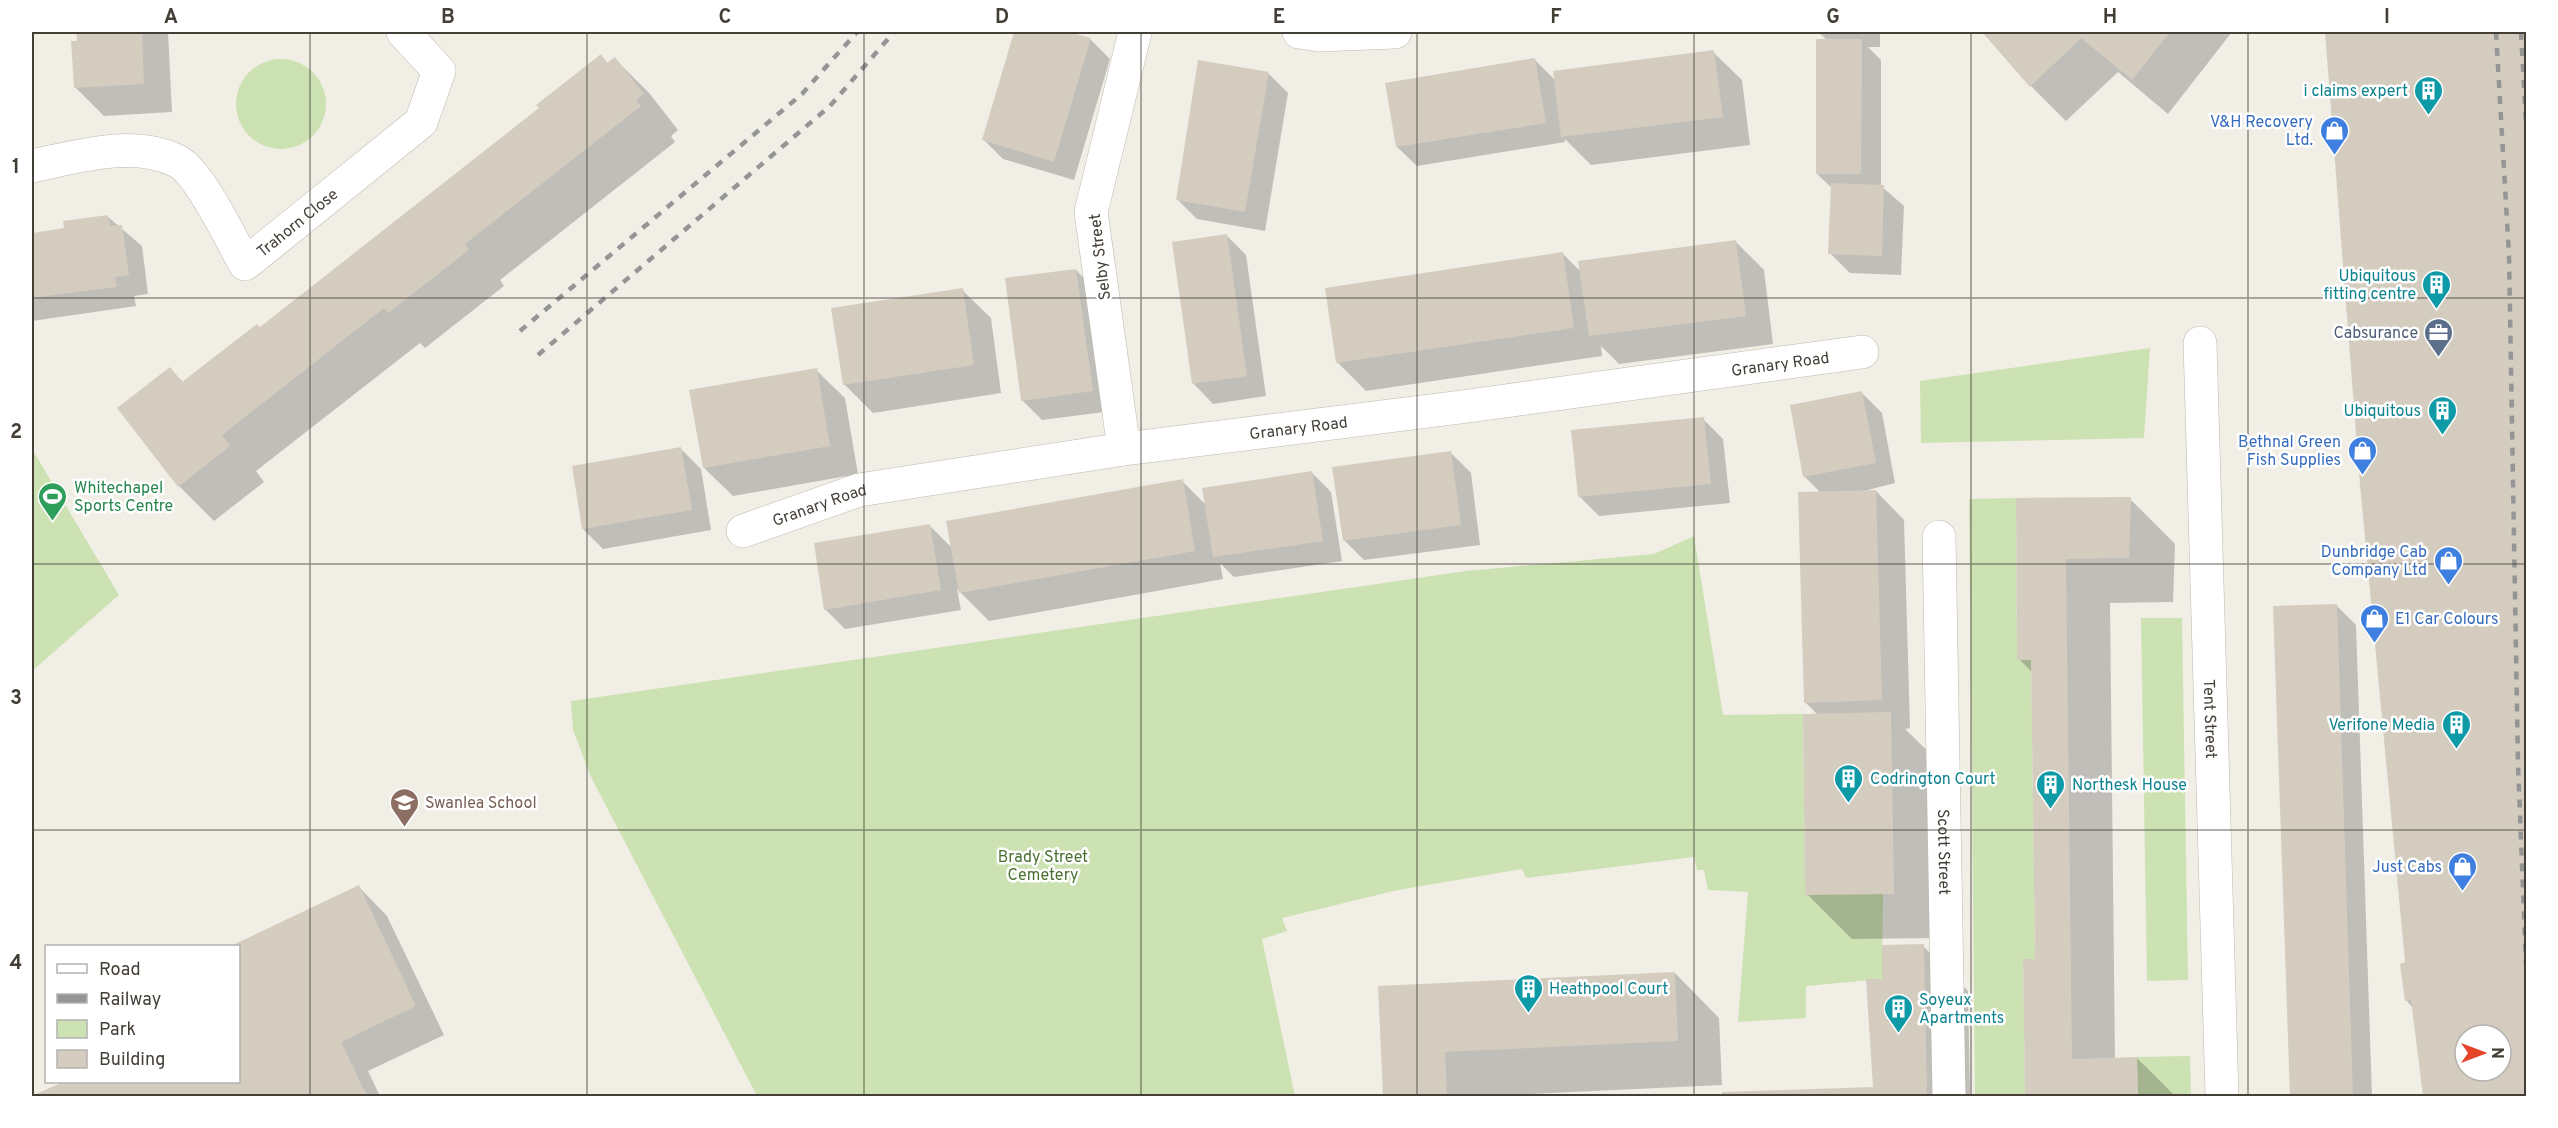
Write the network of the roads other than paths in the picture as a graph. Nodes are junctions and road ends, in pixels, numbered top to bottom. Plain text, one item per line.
1 (403, 32) edge
2 (1134, 32) edge
3 (1299, 32) edge
4 (1395, 32) edge
5 (32, 166) edge
6 (2200, 344) dead end
7 (1862, 352) dead end
8 (1124, 449) junction
9 (743, 531) dead end
10 (1939, 537) dead end
11 (1949, 1096) edge
12 (2222, 1096) edge

1 - 5 street, Trahorn Close
2 - 8 street, Selby Street
3 - 4 street
6 - 12 street, Tent Street
7 - 8 street, Granary Road
8 - 9 street, Granary Road
10 - 11 street, Scott Street

